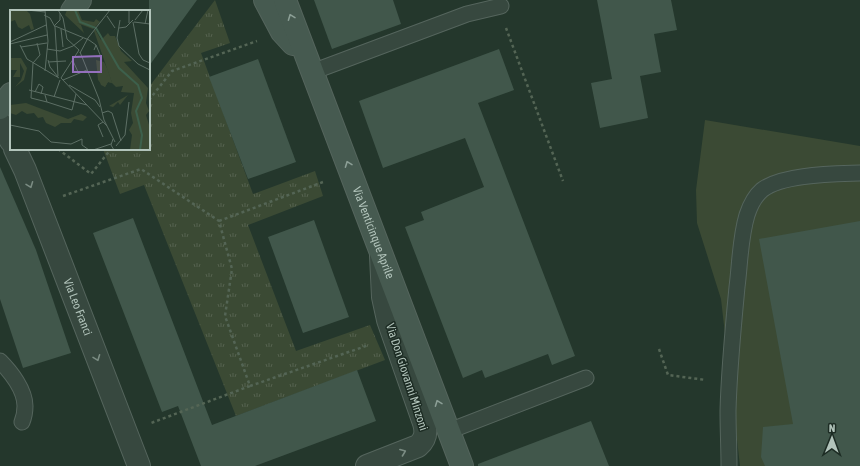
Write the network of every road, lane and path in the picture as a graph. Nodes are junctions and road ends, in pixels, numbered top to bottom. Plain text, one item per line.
1 (80, 0) edge
2 (265, 0) edge
3 (285, 0) edge
4 (501, 6) dead end
5 (73, 10) edge
6 (503, 21) dead end
7 (257, 41) dead end
8 (310, 66) junction
9 (10, 95) edge
10 (150, 99) edge
11 (0, 108) edge
12 (0, 123) edge
13 (10, 139) edge
14 (15, 150) edge
15 (59, 150) edge
16 (110, 150) edge
17 (860, 173) edge
18 (563, 181) dead end
19 (323, 182) dead end
20 (38, 204) junction
21 (219, 221) junction
22 (381, 250) junction
23 (393, 336) junction
24 (659, 349) dead end
25 (0, 362) edge
26 (586, 378) dead end
27 (712, 381) dead end
28 (250, 386) junction
29 (22, 422) dead end
30 (150, 424) dead end
31 (449, 430) junction
32 (139, 466) edge
33 (367, 466) edge
34 (462, 466) edge
35 (729, 466) edge

1 - 5 main road
2 - 8 main road
8 -> 3 main road, Via Venticinque Aprile
4 - 8 lane
6 - 18 path
7 - 10 path
22 -> 8 main road, Via Venticinque Aprile
9 - 11 main road
12 - 13 street
14 -> 20 street, Via Leo Franci
15 - 16 path
17 - 35 lane
19 - 21 path
20 - 21 path
20 -> 32 street, Via Leo Franci
21 - 28 path
22 - 23 street, Via Don Giovanni Minzoni
31 -> 22 main road, Via Venticinque Aprile
23 - 28 path
33 -> 23 street, Via Don Giovanni Minzoni
24 - 27 path
25 - 29 lane
26 - 31 lane
28 - 30 path
31 - 34 main road, Via Venticinque Aprile

